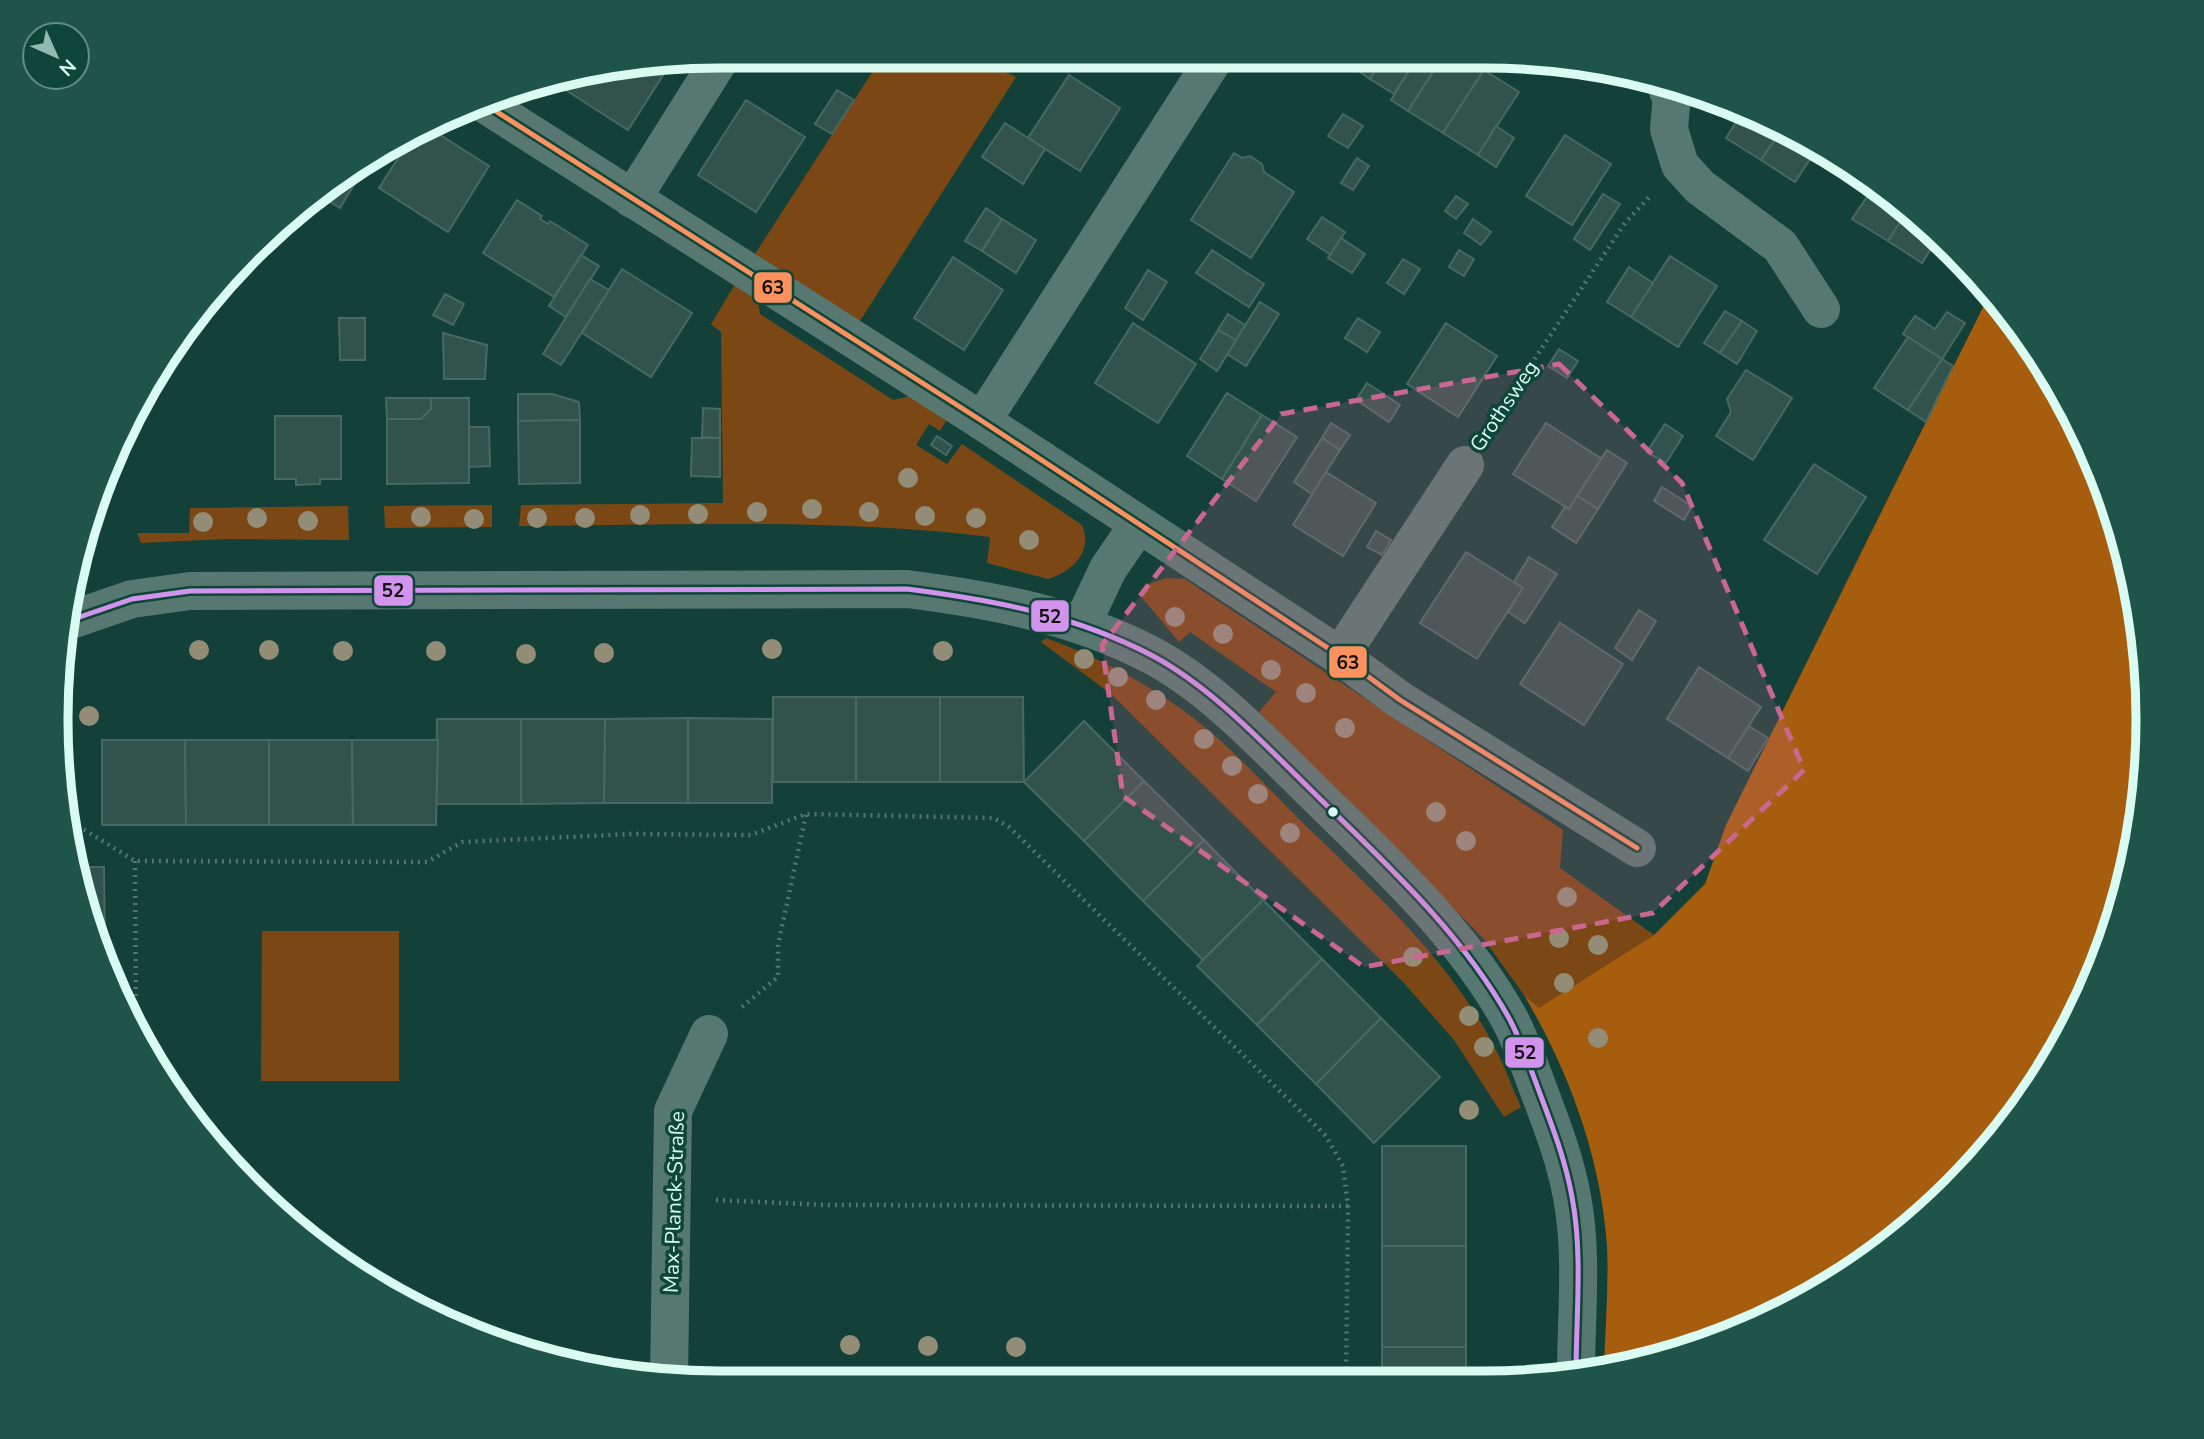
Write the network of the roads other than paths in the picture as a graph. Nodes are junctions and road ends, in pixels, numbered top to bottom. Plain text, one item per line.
1 (714, 68) edge
2 (1208, 68) edge
3 (1671, 96) edge
4 (493, 109) edge
5 (632, 199) junction
6 (1821, 309) dead end
7 (982, 421) junction
8 (1465, 465) road end
9 (1138, 526) junction
10 (1082, 624) junction
11 (75, 631) edge
12 (1340, 656) junction
13 (1637, 848) dead end
14 (709, 1034) road end
15 (1576, 1364) edge
16 (669, 1368) edge

1 - 5 street
2 - 7 street
3 - 6 street
4 - 5 street
5 - 7 street
7 - 9 street
8 - 12 street, Grothsweg
9 - 10 street
9 - 12 street
10 - 11 street
10 - 15 street
12 - 13 street
14 - 16 street, Max-Planck-Straße

